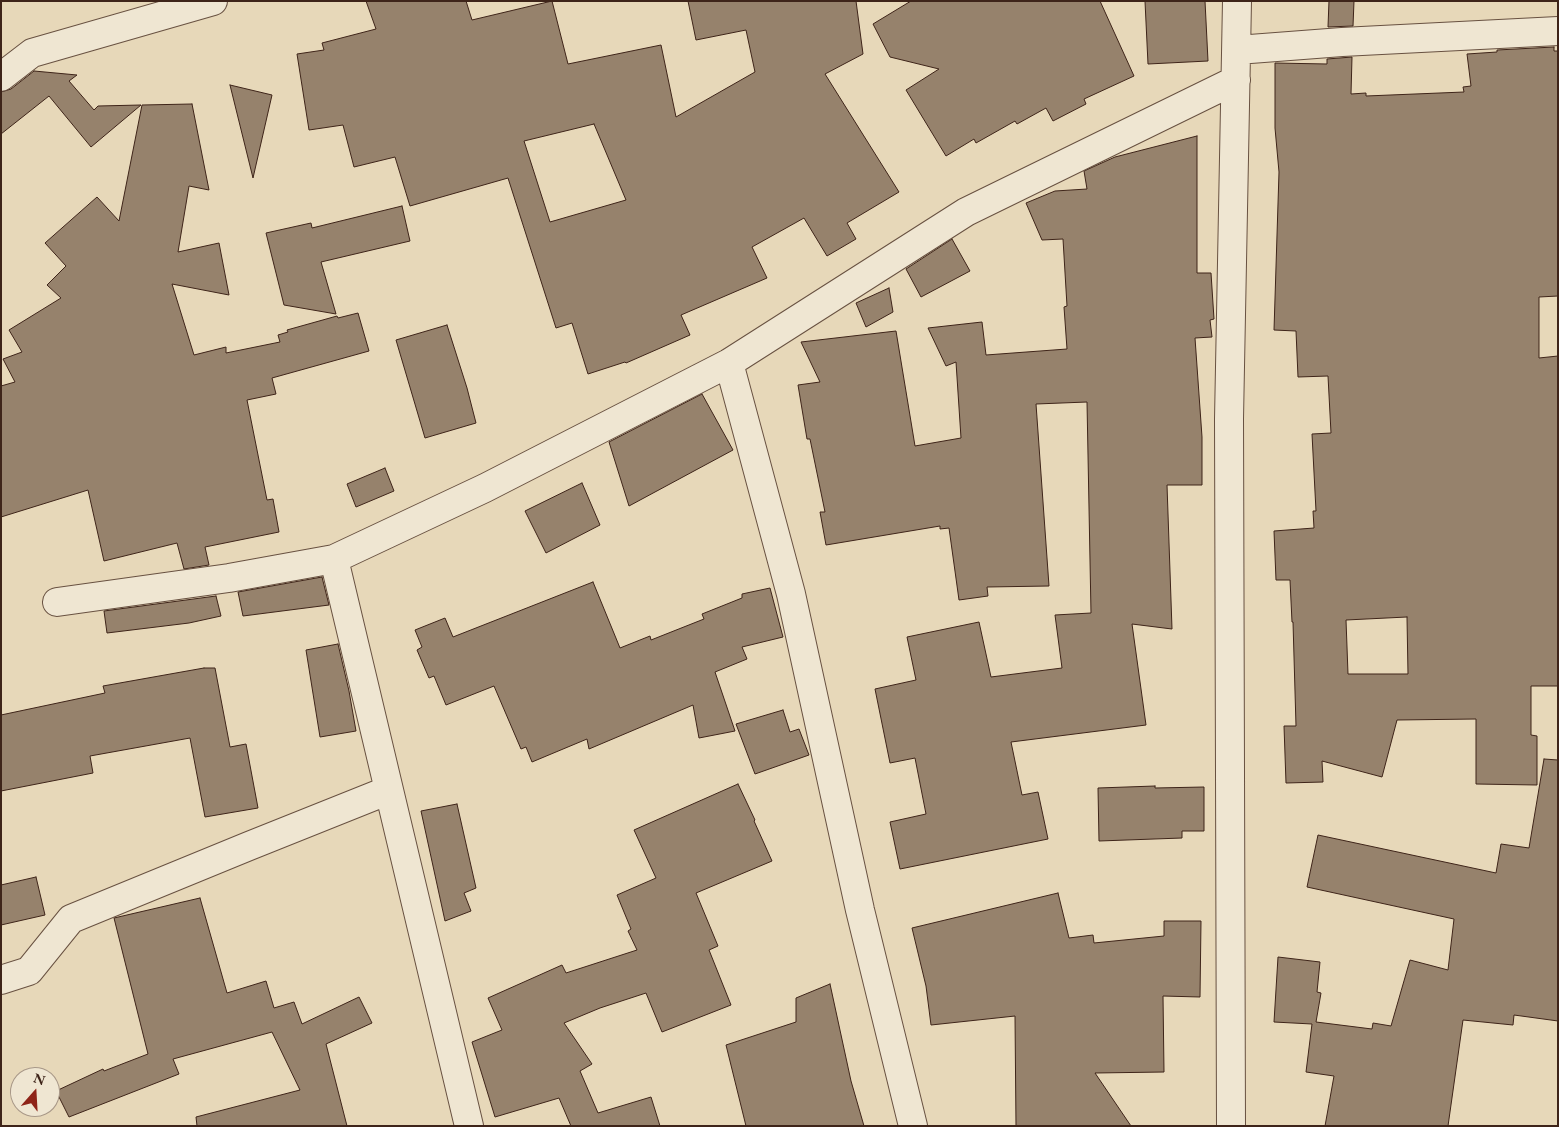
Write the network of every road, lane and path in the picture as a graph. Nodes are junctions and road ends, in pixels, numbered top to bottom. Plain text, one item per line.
1 (214, 1) edge
2 (1238, 1) edge
3 (1558, 31) edge
4 (1237, 50) junction
5 (1, 77) edge
6 (1236, 80) junction
7 (729, 363) junction
8 (334, 559) junction
9 (57, 602) dead end
10 (390, 790) junction
11 (1, 980) edge
12 (469, 1126) edge
13 (913, 1126) edge
14 (1232, 1126) edge

1 - 5 street
2 - 4 street
3 - 4 street
4 - 6 street
6 - 7 street
6 - 14 street
7 - 8 street
7 - 13 street
8 - 9 street
8 - 10 street
10 - 11 street
10 - 12 street

